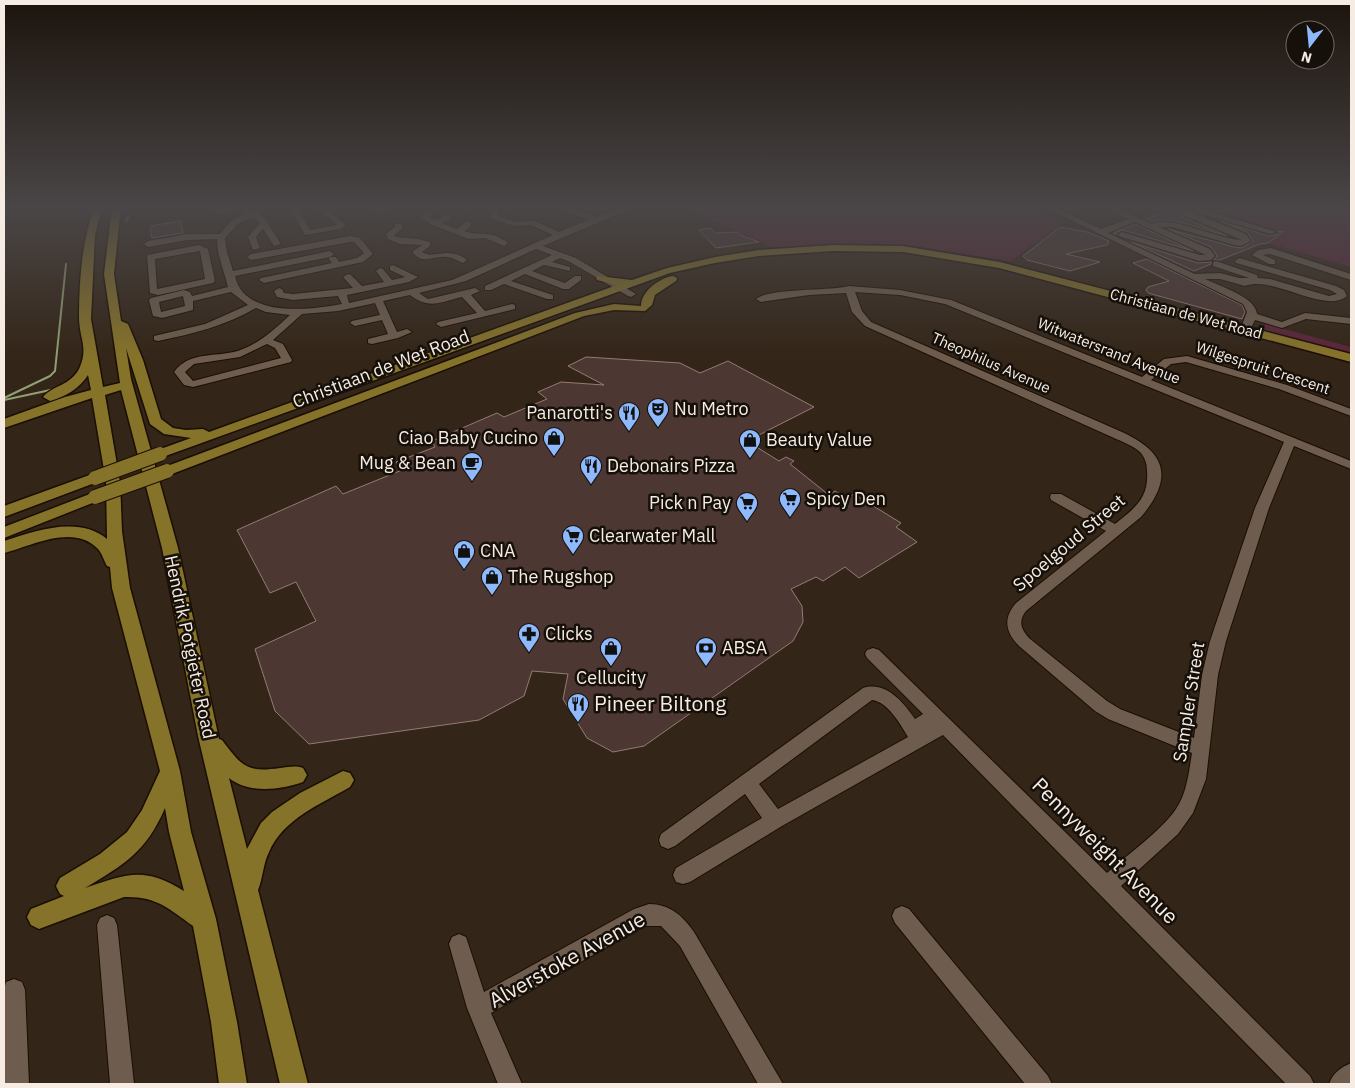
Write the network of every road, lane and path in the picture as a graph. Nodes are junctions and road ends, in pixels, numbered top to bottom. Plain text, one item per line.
1 (224, 257) edge
2 (88, 258) edge
3 (112, 258) edge
4 (150, 258) edge
5 (219, 258) edge
6 (311, 258) edge
7 (332, 258) edge
8 (364, 258) edge
9 (457, 258) edge
10 (509, 258) edge
11 (553, 258) edge
12 (567, 258) edge
13 (732, 258) edge
14 (750, 258) edge
15 (960, 258) edge
16 (1157, 258) edge
17 (1259, 258) edge
18 (1291, 258) edge
19 (206, 260) joint
20 (463, 260) junction
21 (1239, 261) dead end
22 (544, 262) junction
23 (1216, 264) dead end
24 (337, 265) junction
25 (450, 265) dead end
26 (393, 268) dead end
27 (484, 269) junction
28 (567, 270) dead end
29 (380, 271) dead end
30 (524, 271) junction
31 (230, 274) junction
32 (1196, 276) junction
33 (348, 277) dead end
34 (1351, 277) edge
35 (578, 278) dead end
36 (643, 279) junction
37 (672, 279) junction
38 (264, 280) dead end
39 (599, 280) junction
40 (1234, 280) junction
41 (504, 281) junction
42 (1267, 281) junction
43 (1206, 282) junction
44 (1309, 282) junction
45 (316, 284) dead end
46 (390, 284) junction
47 (566, 287) junction
48 (234, 288) junction
49 (488, 288) dead end
50 (849, 289) junction
51 (360, 290) junction
52 (475, 291) dead end
53 (279, 292) dead end
54 (412, 292) junction
55 (342, 293) junction
56 (620, 293) junction
57 (465, 294) junction
58 (324, 295) junction
59 (550, 297) junction
60 (761, 299) dead end
61 (378, 300) junction
62 (112, 301) junction
63 (1298, 301) dead end
64 (189, 303) dead end
65 (534, 303) dead end
66 (255, 304) junction
67 (347, 307) junction
68 (512, 307) dead end
69 (585, 307) junction
70 (644, 307) joint
71 (300, 311) junction
72 (445, 311) junction
73 (483, 315) junction
74 (1253, 316) junction
75 (384, 317) junction
76 (1351, 322) edge
77 (355, 323) dead end
78 (441, 324) dead end
79 (1246, 329) junction
80 (408, 332) dead end
81 (394, 336) junction
82 (158, 338) dead end
83 (266, 340) junction
84 (372, 341) dead end
85 (92, 352) junction
86 (236, 355) junction
87 (1351, 357) edge
88 (234, 375) junction
89 (126, 382) junction
90 (1143, 382) junction
91 (99, 389) junction
92 (52, 406) junction
93 (274, 413) junction
94 (1351, 413) edge
95 (6, 418) edge
96 (104, 422) junction
97 (1290, 441) junction
98 (1139, 445) joint
99 (1351, 465) edge
100 (1056, 498) dead end
101 (6, 511) edge
102 (1115, 530) junction
103 (4, 533) edge
104 (4, 547) edge
105 (121, 588) junction
106 (872, 654) dead end
107 (928, 727) junction
108 (208, 736) junction
109 (1202, 749) junction
110 (170, 771) junction
111 (296, 775) dead end
112 (343, 780) dead end
113 (747, 782) junction
114 (775, 820) junction
115 (668, 840) dead end
116 (683, 876) dead end
117 (68, 886) dead end
118 (1107, 886) junction
119 (247, 892) junction
120 (902, 916) dead end
121 (39, 917) dead end
122 (204, 919) junction
123 (107, 925) dead end
124 (459, 944) dead end
125 (14, 990) dead end
126 (478, 1008) junction
127 (1351, 1075) edge
128 (17, 1084) edge
129 (122, 1084) edge
130 (233, 1084) edge
131 (294, 1084) edge
132 (510, 1084) edge
133 (771, 1084) edge
134 (1040, 1084) edge
135 (1302, 1084) edge
136 (1341, 1084) edge

1 - 31 street
2 - 85 main road
3 - 62 main road, Hendrik Potgieter Road
4 - 19 street
5 - 19 street
6 - 31 street
7 - 24 street
8 - 24 street
9 - 20 street
10 - 27 street
11 - 22 street
12 - 39 street
13 - 36 main road, Christiaan de Wet Road
14 - 37 main road, Christiaan de Wet Road
15 - 79 main road, Christiaan de Wet Road
16 - 32 street
17 - 44 street
18 - 34 street
20 - 25 street
20 - 27 street
21 - 44 street
22 - 28 street
22 - 30 street
23 - 42 street
24 - 38 street
26 - 46 street
27 - 54 street
29 - 46 street
30 - 41 street
30 - 47 street
31 - 48 street
32 - 40 street
32 - 43 street
33 - 51 street
35 - 47 street
36 - 39 main road
36 - 56 main road, Christiaan de Wet Road
37 - 56 main road, Christiaan de Wet Road
37 - 70 main road
39 - 56 street
39 - 69 main road
40 - 42 street
40 - 43 street
40 - 63 street
41 - 49 street
41 - 59 street
42 - 44 street
43 - 74 street
45 - 58 street
46 - 51 street
47 - 59 street
48 - 64 street
48 - 66 street
50 - 60 street, Witwatersrand Avenue
50 - 90 street, Witwatersrand Avenue
50 - 98 street, Theophilus Avenue
51 - 55 street
52 - 57 street
53 - 58 street
54 - 61 street
54 - 72 street
55 - 58 street
55 - 67 street
56 - 69 main road, Christiaan de Wet Road
57 - 72 street
57 - 73 street
59 - 65 street
61 - 67 street
61 - 75 street
62 - 89 main road, Hendrik Potgieter Road
62 - 93 main road
66 - 71 street
66 - 82 street
67 - 71 street
68 - 73 street
69 - 70 main road
69 - 93 main road, Christiaan de Wet Road
69 - 103 main road, Christiaan de Wet Road, bridge
71 - 83 street
72 - 73 street
72 - 78 street
74 - 76 street
74 - 79 street
75 - 77 street
75 - 81 street
79 - 87 main road, Christiaan de Wet Road
80 - 81 street
81 - 84 street
83 - 86 street
83 - 88 street
85 - 91 main road
85 - 95 main road
86 - 88 street
86 - 88 street
89 - 91 main road
89 - 108 main road, Hendrik Potgieter Road
90 - 94 street, Wilgespruit Crescent
90 - 97 street, Witwatersrand Avenue
91 - 92 main road
91 - 95 main road
91 - 96 main road
92 - 95 main road
92 - 96 main road
93 - 101 main road, Christiaan de Wet Road, bridge
96 - 105 main road
97 - 99 street, Witwatersrand Avenue
97 - 109 street, Sampler Street
98 - 102 street, Spoelgoud Street
100 - 102 street
102 - 109 street, Spoelgoud Street
104 - 105 main road
105 - 110 main road
106 - 107 street, Pennyweight Avenue
107 - 113 street
107 - 114 street
107 - 118 street, Pennyweight Avenue
108 - 111 main road
108 - 119 main road, Hendrik Potgieter Road
109 - 118 street, Sampler Street
110 - 117 main road
110 - 122 main road
112 - 119 main road
113 - 114 street
113 - 115 street
114 - 116 street
118 - 135 street, Pennyweight Avenue
119 - 131 main road, Hendrik Potgieter Road
120 - 134 street
121 - 122 main road
122 - 130 main road
123 - 129 street
124 - 126 street
125 - 128 street
126 - 132 street
126 - 133 street, Alverstoke Avenue
127 - 136 street

